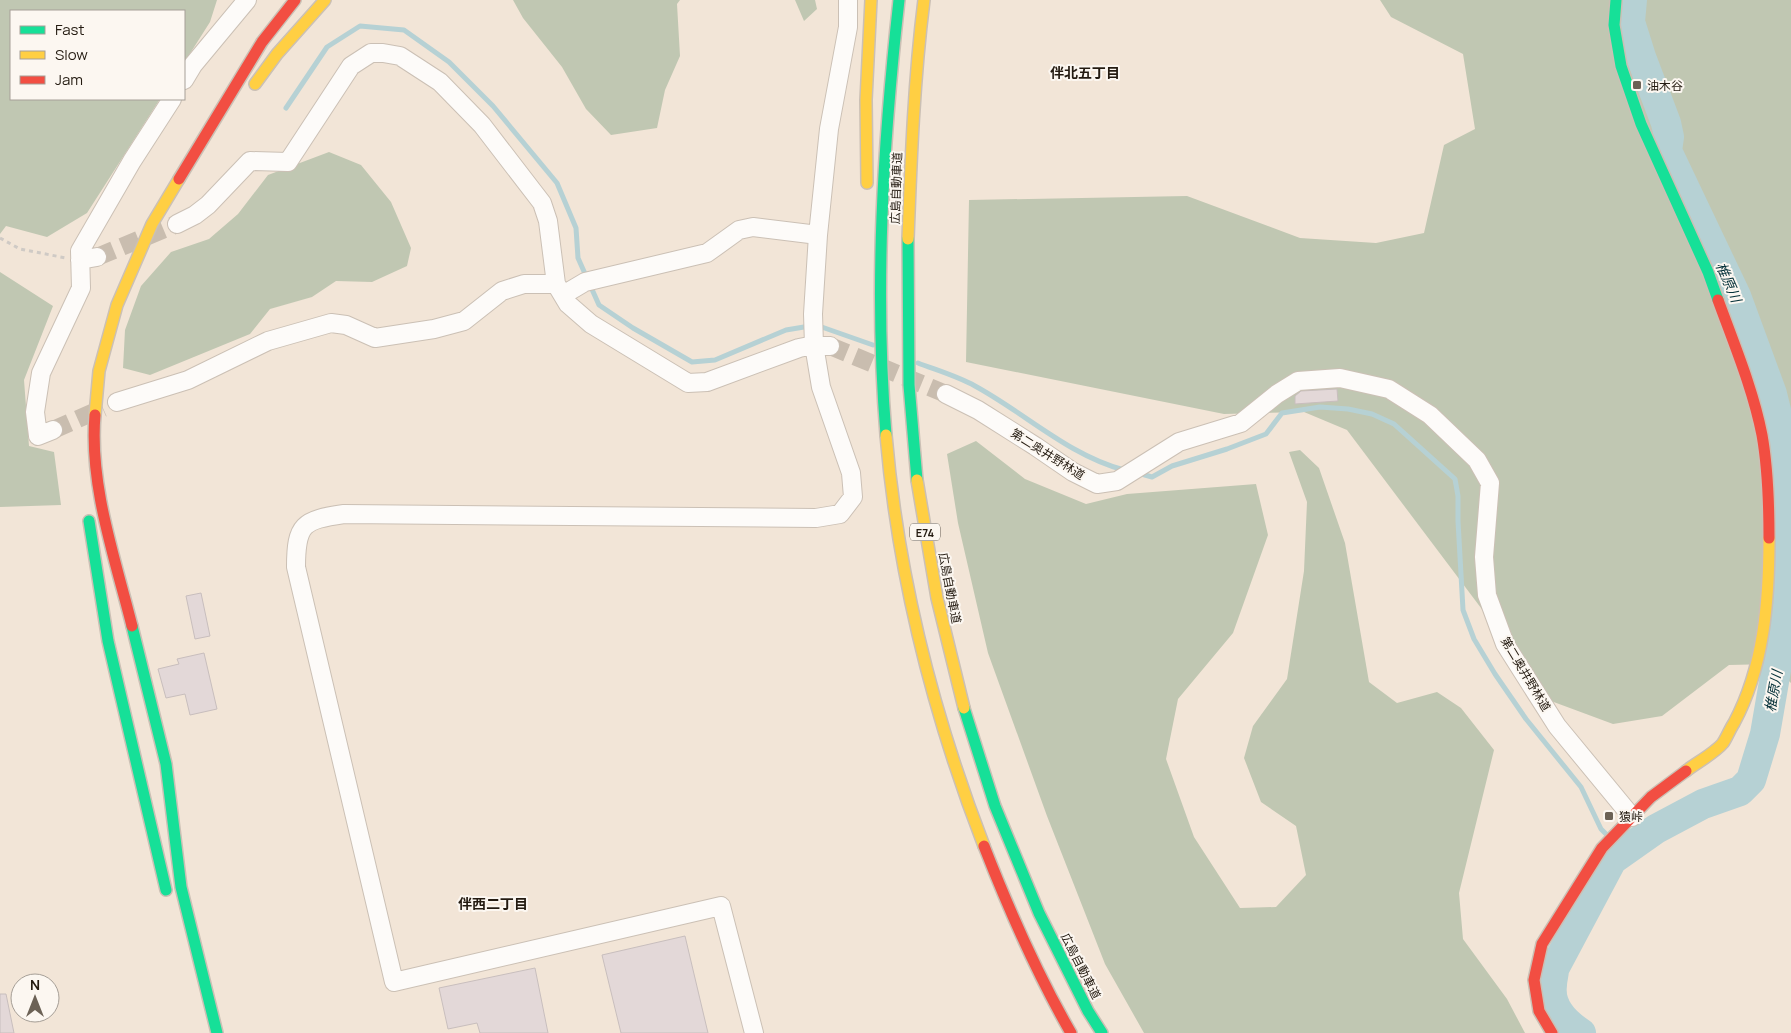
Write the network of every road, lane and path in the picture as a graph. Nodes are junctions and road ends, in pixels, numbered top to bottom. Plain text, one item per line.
1 (247, 0) edge
2 (295, 0) edge
3 (325, 0) edge
4 (848, 0) edge
5 (871, 0) edge
6 (899, 0) edge
7 (924, 0) edge
8 (1616, 0) edge
9 (185, 78) edge
10 (248, 93) dead end
11 (171, 100) edge
12 (226, 124) dead end
13 (867, 194) dead end
14 (152, 224) junction
15 (177, 224) tunnel mouth
16 (818, 234) junction
17 (0, 238) edge
18 (870, 239) dead end
19 (88, 259) junction
20 (560, 289) junction
21 (822, 345) junction
22 (882, 384) junction
23 (946, 394) tunnel mouth
24 (117, 402) tunnel mouth
25 (53, 430) tunnel mouth
26 (87, 507) dead end
27 (1632, 816) junction
28 (169, 904) dead end
29 (217, 1033) edge
30 (754, 1033) edge
31 (1071, 1033) edge
32 (1102, 1033) edge
33 (1552, 1033) edge

1 - 9 street
2 - 14 main road
3 - 10 main road
4 - 16 street
5 - 13 main road
6 - 22 main road, 広島自動車道 / E74
7 - 32 main road, 広島自動車道 / E74
8 - 27 main road
11 - 19 street
12 - 14 main road
14 - 29 main road
15 - 20 street
16 - 20 street
16 - 21 street
17 - 19 path
18 - 22 main road
19 - 25 street
20 - 21 street
20 - 24 street
21 - 30 street
22 - 31 main road, 広島自動車道 / E74
23 - 27 street, 第二奥井野林道
26 - 28 main road
27 - 33 main road

